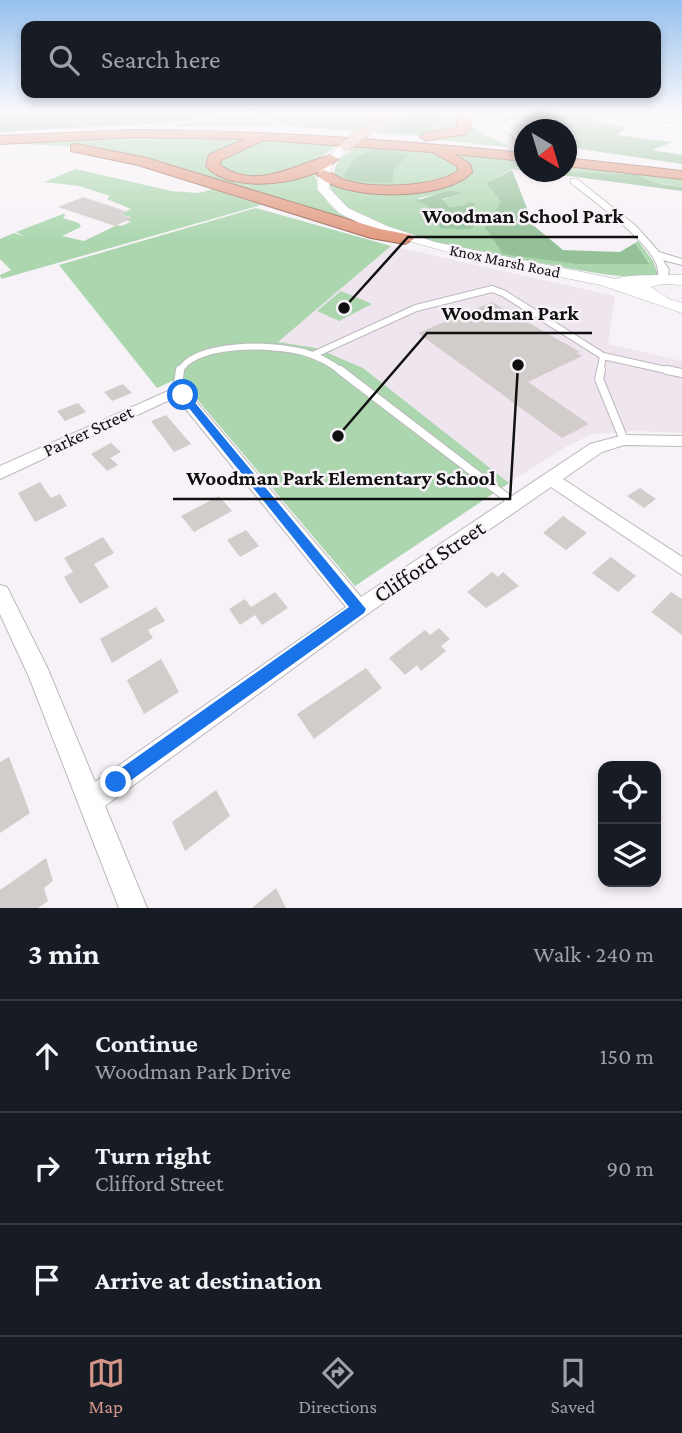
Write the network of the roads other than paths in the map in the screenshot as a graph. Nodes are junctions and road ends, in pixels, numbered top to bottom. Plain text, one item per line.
1 (124, 156) edge
2 (216, 156) edge
3 (334, 156) edge
4 (451, 156) edge
5 (331, 159) junction
6 (577, 159) edge
7 (577, 159) edge
8 (682, 169) edge
9 (323, 174) junction
10 (682, 175) edge
11 (575, 182) edge
12 (405, 239) junction
13 (655, 254) junction
14 (682, 262) edge
15 (600, 279) junction
16 (657, 280) junction
17 (682, 280) edge
18 (660, 301) junction
19 (682, 308) edge
20 (682, 316) edge
21 (313, 355) junction
22 (603, 356) junction
23 (682, 373) edge
24 (177, 391) junction
25 (624, 440) junction
26 (682, 441) edge
27 (0, 473) edge
28 (551, 479) junction
29 (514, 503) junction
30 (682, 567) edge
31 (0, 593) edge
32 (359, 609) junction
33 (91, 800) junction
34 (133, 908) edge

1 - 12 highway
2 - 5 highway
3 - 5 main road
4 - 9 highway
5 - 9 main road
6 - 8 highway
7 - 10 highway
9 - 12 main road, Knox Marsh Road
11 - 13 street
12 - 15 main road, Knox Marsh Road
13 - 14 street
13 - 16 street
15 - 16 main road, Knox Marsh Road
15 - 18 main road, Knox Marsh Road
16 - 17 main road, Knox Marsh Road
16 - 18 main road
18 - 19 main road
18 - 20 main road
21 - 22 lane
21 - 24 lane
21 - 29 lane
22 - 23 lane
22 - 25 lane
24 - 27 street, Parker Street
24 - 32 street
25 - 26 street, Clifford Street
25 - 28 street, Clifford Street
28 - 29 street, Clifford Street
28 - 30 street
29 - 32 street, Clifford Street
31 - 33 street
32 - 33 street, Clifford Street
33 - 34 street

